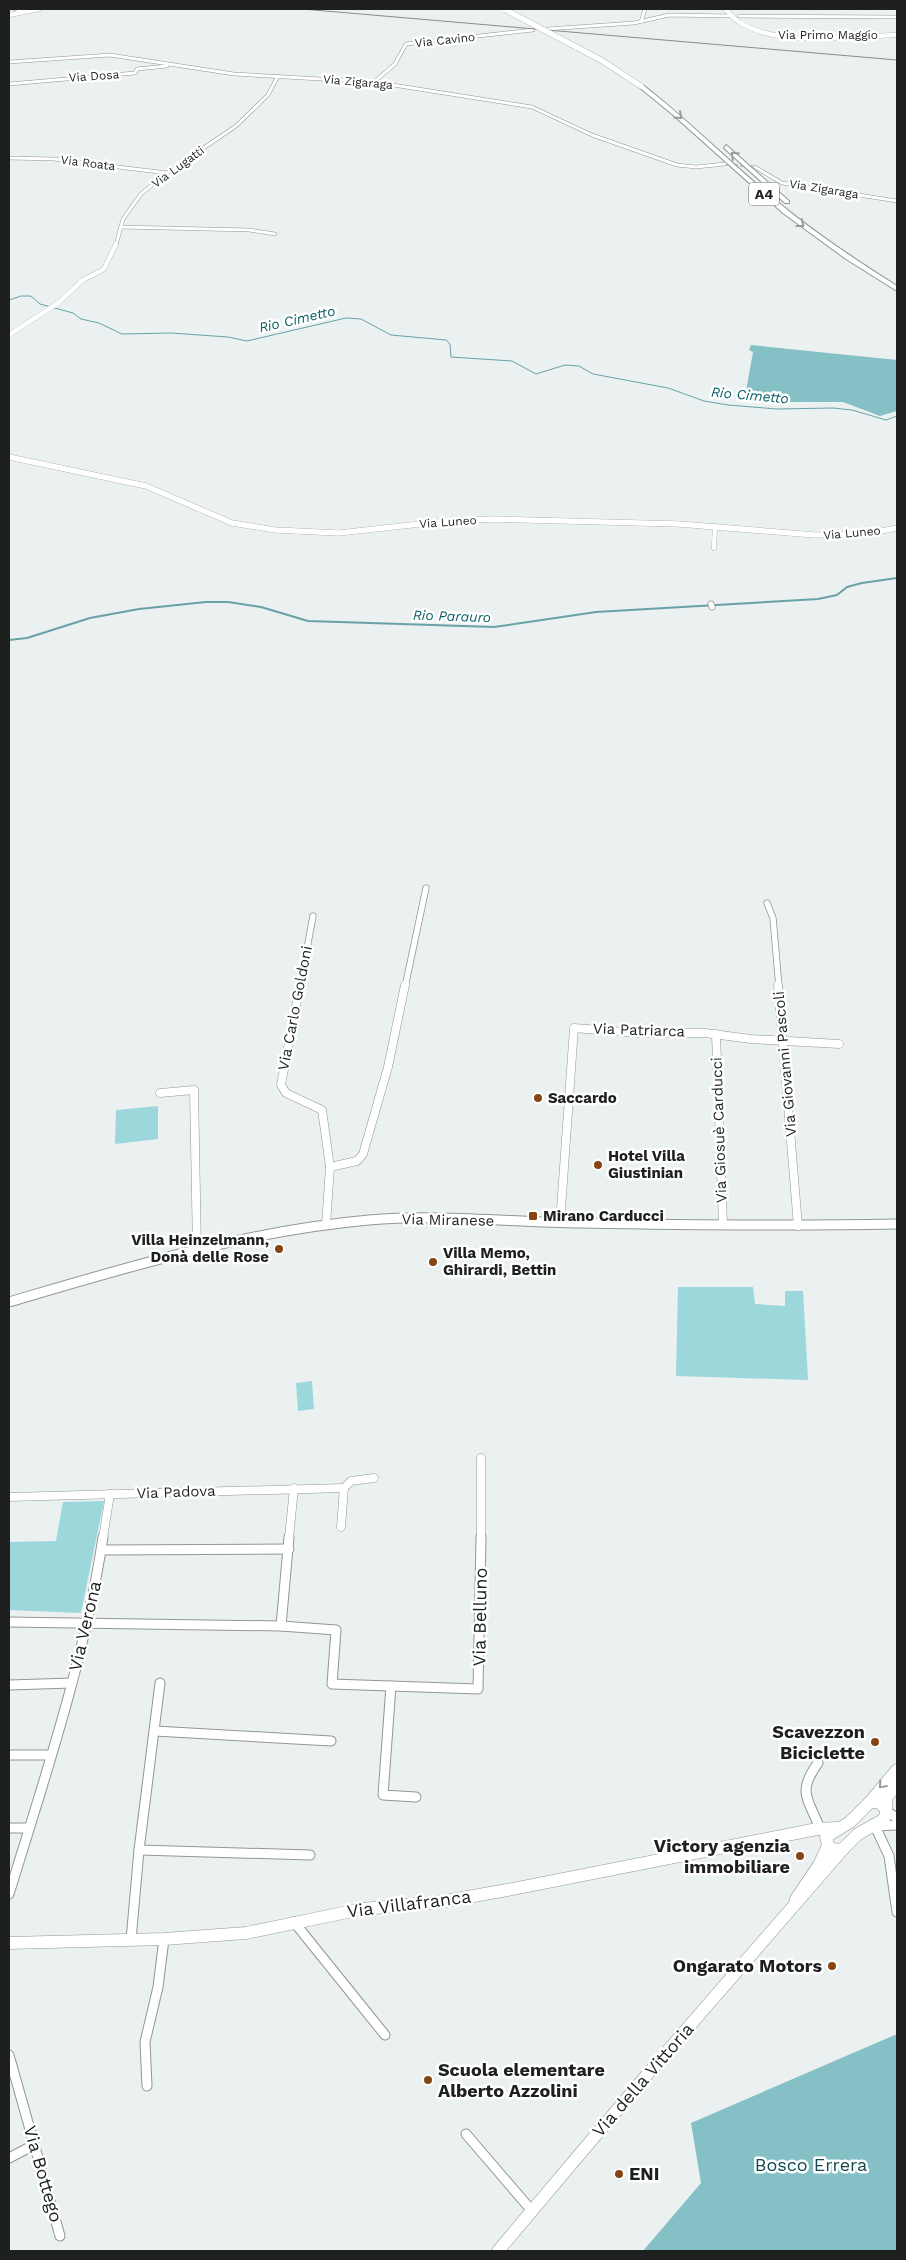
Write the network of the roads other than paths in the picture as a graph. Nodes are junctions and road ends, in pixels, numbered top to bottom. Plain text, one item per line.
1 (39, 9) edge
2 (504, 9) edge
3 (517, 9) edge
4 (645, 9) edge
5 (725, 9) edge
6 (783, 10) edge
7 (13, 11) edge
8 (790, 15) junction
9 (736, 16) junction
10 (897, 17) edge
11 (641, 22) junction
12 (547, 29) dead end
13 (533, 30) dead end
14 (897, 35) edge
15 (9, 62) edge
16 (621, 64) dead end
17 (177, 65) junction
18 (278, 76) junction
19 (374, 82) junction
20 (9, 84) edge
21 (651, 84) dead end
22 (658, 89) dead end
23 (717, 139) dead end
24 (9, 158) edge
25 (725, 164) tunnel mouth
26 (755, 167) tunnel mouth
27 (167, 173) junction
28 (897, 201) edge
29 (796, 209) dead end
30 (122, 227) junction
31 (275, 234) dead end
32 (881, 269) dead end
33 (897, 280) edge
34 (897, 289) edge
35 (9, 335) edge
36 (9, 457) edge
37 (716, 526) junction
38 (897, 528) edge
39 (714, 548) dead end
40 (426, 888) dead end
41 (767, 903) dead end
42 (313, 916) dead end
43 (716, 1034) junction
44 (784, 1042) junction
45 (839, 1044) dead end
46 (160, 1093) dead end
47 (330, 1168) junction
48 (560, 1223) junction
49 (897, 1224) edge
50 (326, 1225) junction
51 (723, 1225) junction
52 (798, 1226) junction
53 (197, 1249) junction
54 (9, 1302) edge
55 (481, 1458) dead end
56 (374, 1478) dead end
57 (294, 1488) junction
58 (344, 1488) junction
59 (110, 1494) junction
60 (9, 1497) edge
61 (341, 1527) dead end
62 (289, 1549) junction
63 (102, 1550) junction
64 (9, 1622) edge
65 (86, 1622) junction
66 (280, 1626) junction
67 (72, 1683) junction
68 (160, 1683) dead end
69 (9, 1685) edge
70 (391, 1686) junction
71 (155, 1731) junction
72 (331, 1741) dead end
73 (9, 1755) edge
74 (50, 1755) junction
75 (818, 1763) dead end
76 (897, 1770) edge
77 (897, 1784) edge
78 (416, 1797) dead end
79 (870, 1802) junction
80 (885, 1810) junction
81 (897, 1818) edge
82 (897, 1825) edge
83 (875, 1826) junction
84 (9, 1828) edge
85 (29, 1828) junction
86 (837, 1828) junction
87 (820, 1829) junction
88 (806, 1833) junction
89 (827, 1844) junction
90 (843, 1849) junction
91 (139, 1850) junction
92 (310, 1855) dead end
93 (9, 1894) edge
94 (789, 1910) junction
95 (897, 1912) edge
96 (294, 1922) junction
97 (164, 1939) junction
98 (131, 1940) junction
99 (9, 1943) edge
100 (385, 2036) dead end
101 (9, 2055) edge
102 (147, 2086) dead end
103 (466, 2134) dead end
104 (34, 2145) junction
105 (9, 2158) edge
106 (532, 2211) junction
107 (60, 2236) dead end
108 (498, 2251) edge

1 - 7 street
2 -> 34 highway, A4, bridge
3 - 16 highway
4 - 11 street
5 - 9 street, Via Primo Maggio
6 - 8 street
8 - 9 street
8 - 10 street
9 - 11 street
9 - 14 street, Via Primo Maggio
11 - 12 street
13 - 19 street, Via Cavino
15 - 17 street, Via Zigaraga
17 - 18 street, Via Zigaraga
17 - 20 street, Via Dosa
18 - 19 street, Via Zigaraga
18 - 27 street, Via Lugatti
19 - 25 street, Via Zigaraga
21 - 22 highway
29 -> 23 highway, A4
24 - 27 street, Via Roata
26 - 28 street, Via Zigaraga
27 - 30 street, Via Lugatti
30 - 31 street
30 - 35 street, Via Lugatti
32 - 33 highway
36 - 37 street, Via Luneo
37 - 38 street, Via Luneo
37 - 39 street
40 - 47 street
41 - 44 street, Via Giovanni Pascoli
42 - 47 street, Via Carlo Goldoni
43 - 44 street, Via Patriarca
43 - 48 street, Via Patriarca
43 - 51 street, Via Giosuè Carducci
44 - 45 street, Via Patriarca
44 - 52 street, Via Giovanni Pascoli
46 - 53 street
47 - 50 street, Via Carlo Goldoni
48 - 50 street, Via Miranese
48 - 51 street, Via Miranese
49 - 52 street, Via Miranese
50 - 53 street, Via Miranese
51 - 52 street, Via Miranese
53 - 54 street, Via Miranese
55 - 70 street, Via Belluno
56 - 58 street, Via Padova
57 - 58 street, Via Padova
57 - 59 street, Via Padova
57 - 62 street
58 - 61 street
59 - 60 street, Via Padova
59 - 63 street, Via Verona
62 - 63 street
62 - 66 street
63 - 65 street, Via Verona
64 - 65 street, Via Belluno
65 - 66 street, Via Belluno
65 - 67 street, Via Verona
66 - 70 street, Via Belluno
67 - 69 street
67 - 74 street, Via Verona
68 - 71 street
70 - 78 street
71 - 72 street
71 - 91 street
73 - 74 street
74 - 85 street, Via Verona
75 - 87 street
76 -> 79 street, Via della Vittoria
77 - 80 street, Via della Vittoria
79 - 80 street
79 - 86 street, Via della Vittoria
80 - 81 street
80 - 83 street, Via della Vittoria
82 - 83 street
83 - 90 street, Via della Vittoria
83 - 95 street
84 - 85 street
85 - 93 street, Via Verona
86 - 87 street, Via Villafranca
86 - 89 street, Via della Vittoria
87 - 88 street, Via Villafranca
88 - 89 street
88 - 96 street, Via Villafranca
89 - 90 street
89 - 94 street, Via della Vittoria
90 - 94 street, Via della Vittoria
91 - 92 street
91 - 98 street
94 - 106 street, Via della Vittoria
96 - 97 street, Via Villafranca
96 - 100 street
97 - 98 street, Via Villafranca
97 - 102 street
98 - 99 street, Via Villafranca
101 - 104 street, Via Bottego
103 - 106 street
104 - 105 street
104 - 107 street, Via Bottego
106 - 108 street, Via della Vittoria

